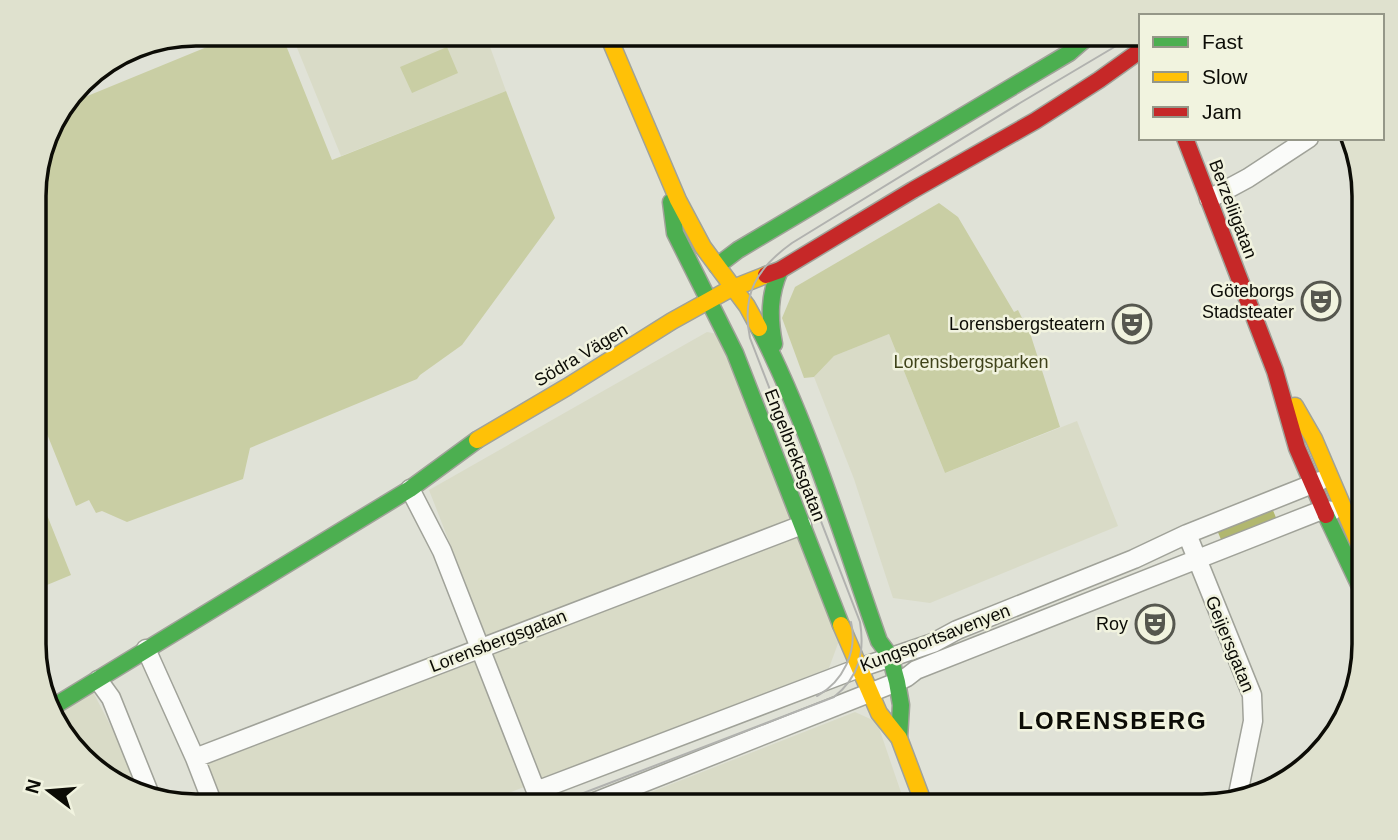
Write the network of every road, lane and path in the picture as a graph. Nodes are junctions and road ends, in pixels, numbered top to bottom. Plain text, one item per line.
1 (612, 46) edge
2 (1077, 46) edge
3 (1139, 51) edge
4 (1186, 140) edge
5 (1306, 140) edge
6 (670, 183) junction
7 (1209, 199) junction
8 (716, 266) junction
9 (780, 270) junction
10 (734, 287) junction
11 (710, 301) junction
12 (778, 366) junction
13 (1275, 371) junction
14 (1330, 477) junction
15 (1313, 484) junction
16 (410, 489) junction
17 (1325, 510) junction
18 (1346, 512) junction
19 (802, 525) junction
20 (1352, 527) edge
21 (1187, 534) junction
22 (1196, 561) junction
23 (1352, 571) edge
24 (480, 648) junction
25 (146, 649) junction
26 (890, 656) junction
27 (859, 668) junction
28 (97, 680) junction
29 (897, 682) junction
30 (871, 692) junction
31 (58, 704) edge
32 (899, 738) junction
33 (195, 758) junction
34 (146, 786) edge
35 (1239, 790) edge
36 (209, 794) edge
37 (615, 794) edge
38 (920, 794) edge

1 - 6 street, Engelbrektsgatan
2 - 8 street
3 - 9 street, Södra Vägen
4 - 7 street, Berzeliigatan
5 - 7 street
6 - 8 street, Engelbrektsgatan
6 - 11 street, Engelbrektsgatan
7 - 13 street, Berzeliigatan
8 - 10 street, Engelbrektsgatan
9 - 10 street, Södra Vägen
9 - 12 street, Engelbrektsgatan
10 - 11 street, Södra Vägen
10 - 12 street, Engelbrektsgatan
11 - 16 street, Södra Vägen
11 - 19 street, Engelbrektsgatan
12 - 26 street, Engelbrektsgatan
13 - 14 street, Berzeliigatan
13 - 15 street, Berzeliigatan
14 - 15 street, Kungsportsavenyen
14 - 18 street, Berzeliigatan
15 - 17 street, Berzeliigatan
15 - 21 street, Kungsportsavenyen
16 - 24 street
16 - 25 street, Södra Vägen
17 - 18 street, Kungsportsavenyen
17 - 22 street, Kungsportsavenyen
17 - 23 street, Berzeliigatan
18 - 20 street, Berzeliigatan
19 - 24 street, Lorensbergsgatan
19 - 27 street, Engelbrektsgatan
21 - 22 street, Geijersgatan
21 - 26 street, Kungsportsavenyen
22 - 29 street, Kungsportsavenyen
22 - 35 street, Geijersgatan
24 - 27 street, Kungsportsavenyen
24 - 33 street, Lorensbergsgatan
25 - 28 street, Södra Vägen
25 - 33 street
26 - 27 street, Kungsportsavenyen
26 - 29 street, Engelbrektsgatan
27 - 30 street, Engelbrektsgatan
28 - 31 street, Södra Vägen
28 - 34 street
29 - 30 street, Kungsportsavenyen
29 - 32 street, Engelbrektsgatan
30 - 32 street, Engelbrektsgatan
30 - 37 street, Kungsportsavenyen
32 - 38 street, Engelbrektsgatan
33 - 36 street

